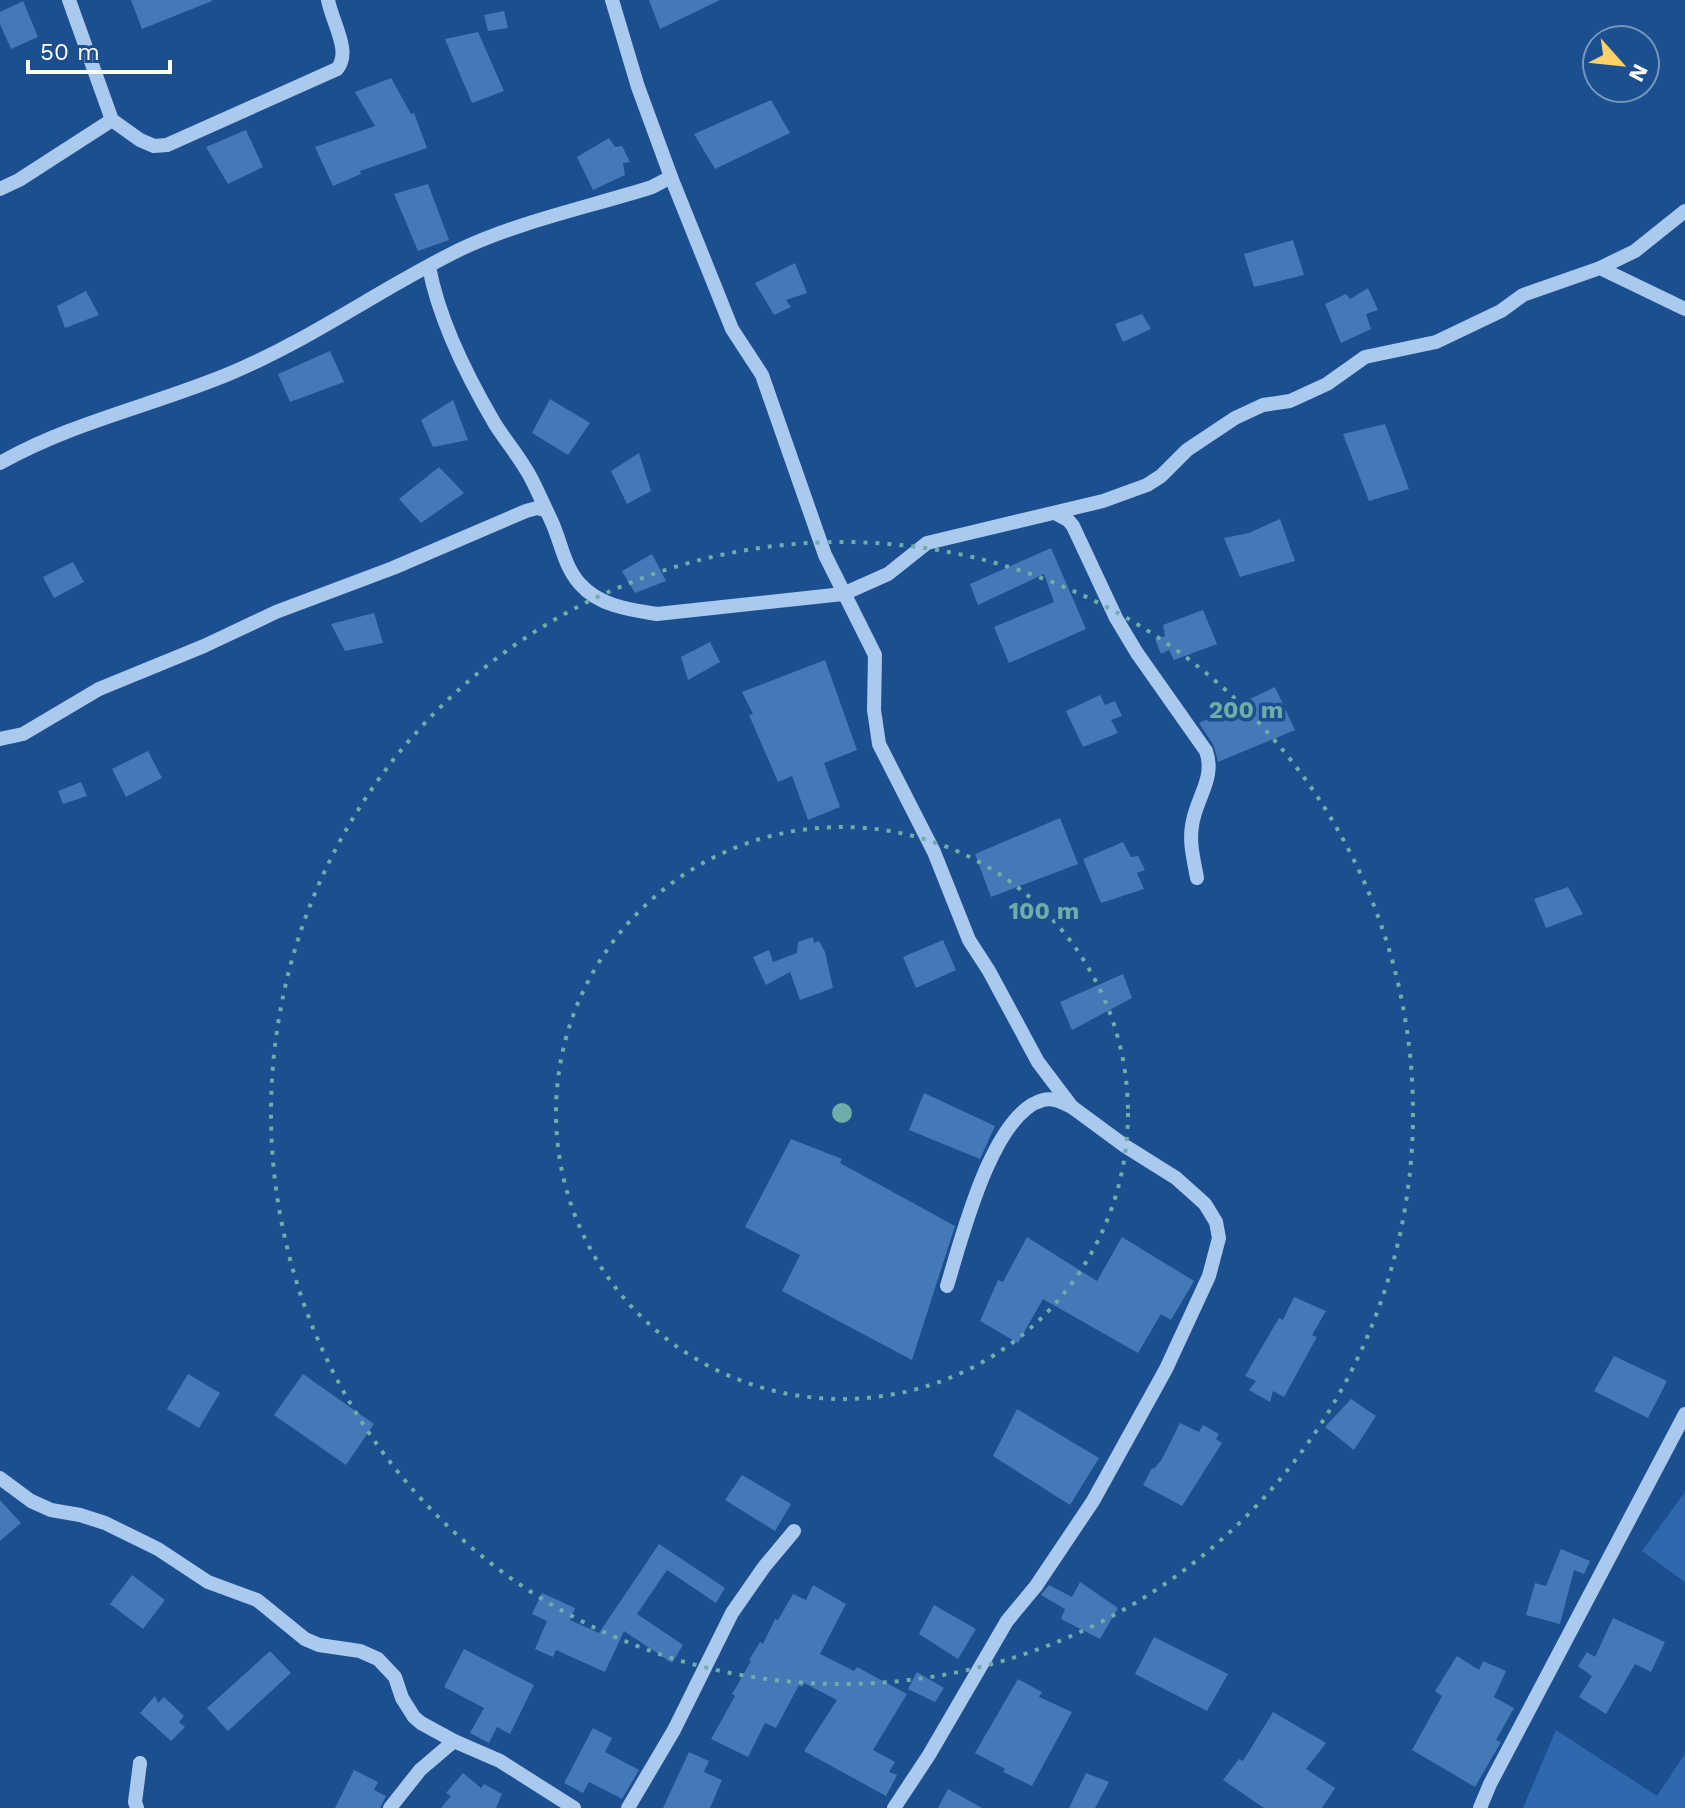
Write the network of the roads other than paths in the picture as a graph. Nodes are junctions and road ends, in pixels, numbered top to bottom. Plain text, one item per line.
1 (69, 0) edge
2 (328, 0) edge
3 (612, 0) edge
4 (112, 120) junction
5 (671, 177) junction
6 (0, 189) edge
7 (1685, 211) edge
8 (429, 267) junction
9 (1600, 268) junction
10 (1685, 309) edge
11 (0, 463) edge
12 (545, 510) junction
13 (1055, 513) junction
14 (843, 594) junction
15 (0, 739) edge
16 (1197, 878) dead end
17 (1072, 1107) junction
18 (947, 1286) dead end
19 (1685, 1414) edge
20 (0, 1478) edge
21 (794, 1531) dead end
22 (454, 1741) junction
23 (140, 1763) dead end
24 (137, 1808) edge
25 (390, 1808) edge
26 (574, 1808) edge
27 (628, 1808) edge
28 (894, 1808) edge
29 (1480, 1808) edge

1 - 4 street
2 - 4 street
3 - 5 street
4 - 6 street
5 - 8 street
5 - 14 street
7 - 9 street
8 - 11 street
8 - 12 street
9 - 10 street
9 - 13 street
12 - 14 street
12 - 15 street
13 - 14 street
13 - 16 street
14 - 17 street
17 - 18 street
17 - 28 street
19 - 29 street
20 - 22 street
21 - 27 street
22 - 25 street
22 - 26 street
23 - 24 street

